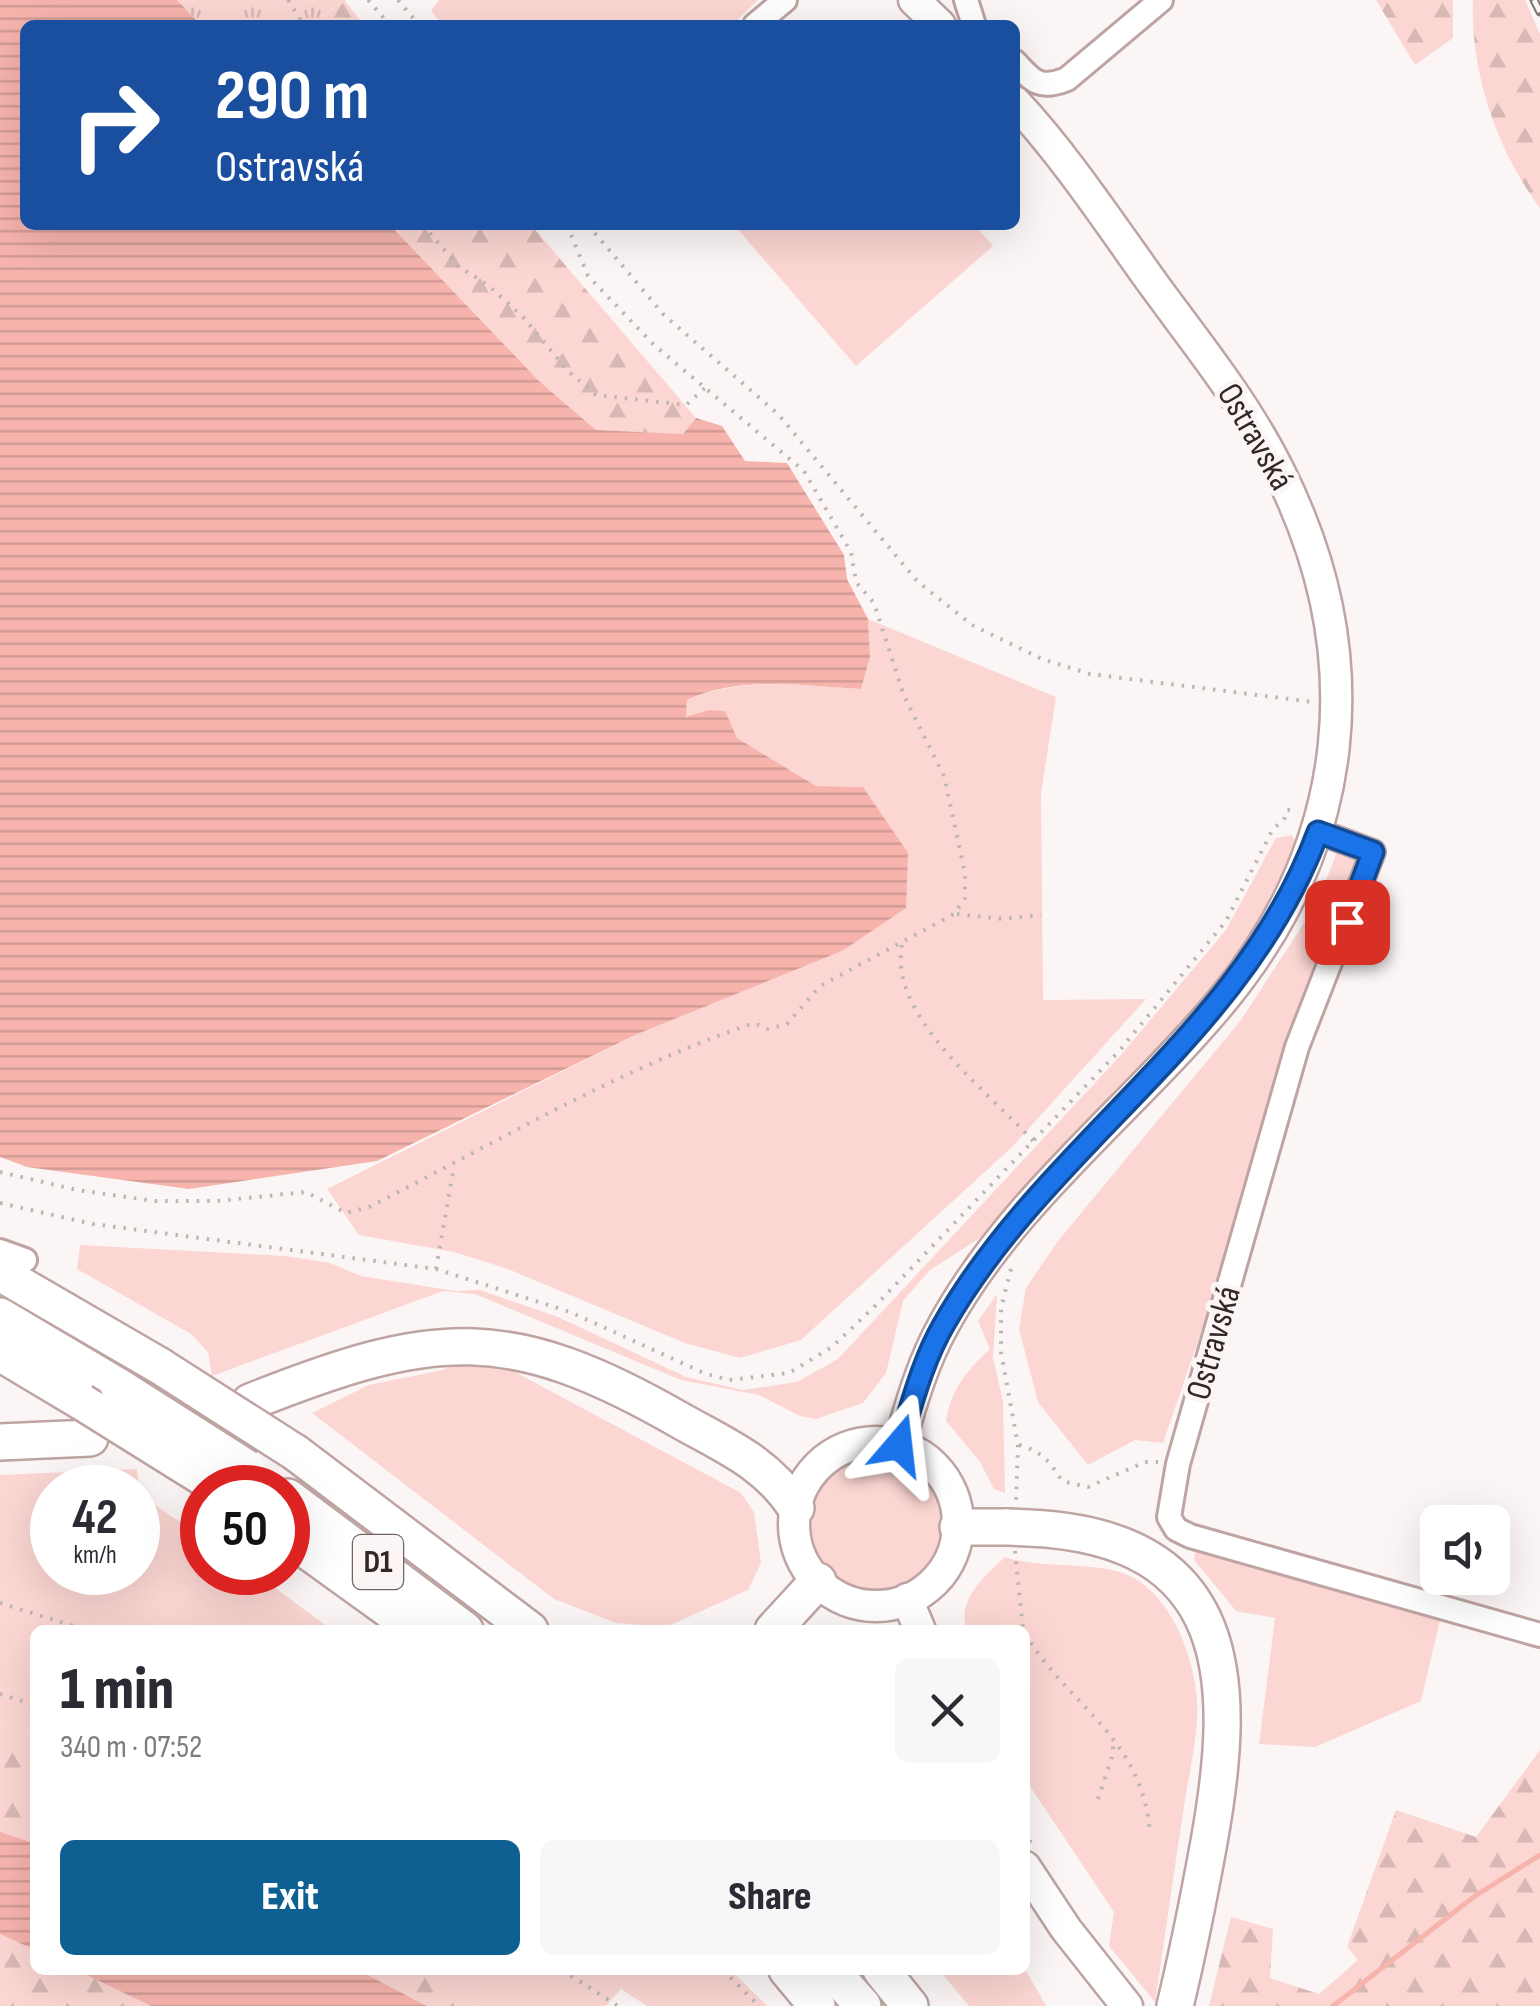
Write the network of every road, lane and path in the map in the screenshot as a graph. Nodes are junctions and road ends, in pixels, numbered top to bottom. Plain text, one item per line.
1 (368, 0) edge
2 (398, 0) edge
3 (784, 0) edge
4 (914, 0) edge
5 (1161, 0) edge
6 (386, 20) edge
7 (415, 20) edge
8 (761, 20) edge
9 (935, 20) edge
10 (1020, 68) edge
11 (1020, 109) edge
12 (427, 230) edge
13 (569, 230) edge
14 (592, 230) edge
15 (704, 388) junction
16 (1320, 703) dead end
17 (1284, 820) dead end
18 (1318, 832) junction
19 (954, 914) junction
20 (1042, 915) dead end
21 (902, 945) junction
22 (1034, 1142) junction
23 (454, 1164) junction
24 (0, 1172) edge
25 (0, 1203) edge
26 (0, 1251) edge
27 (12, 1266) edge
28 (1011, 1267) dead end
29 (436, 1269) junction
30 (0, 1316) edge
31 (0, 1353) edge
32 (250, 1402) dead end
33 (90, 1438) dead end
34 (0, 1442) edge
35 (899, 1445) junction
36 (1018, 1445) junction
37 (1178, 1464) junction
38 (182, 1465) edge
39 (241, 1465) edge
40 (796, 1508) junction
41 (310, 1514) edge
42 (958, 1527) junction
43 (1017, 1528) junction
44 (310, 1553) edge
45 (818, 1581) junction
46 (907, 1600) junction
47 (0, 1603) edge
48 (780, 1620) edge
49 (70, 1625) edge
50 (410, 1625) edge
51 (458, 1625) edge
52 (523, 1625) edge
53 (918, 1625) edge
54 (1024, 1625) edge
55 (1540, 1635) edge
56 (1030, 1642) edge
57 (0, 1694) edge
58 (30, 1703) edge
59 (1112, 1733) junction
60 (1098, 1799) dead end
61 (1150, 1834) dead end
62 (1030, 1873) edge
63 (570, 1975) edge
64 (729, 1975) edge
65 (791, 1975) edge
66 (835, 1975) edge
67 (885, 1975) edge
68 (618, 2006) edge
69 (758, 2006) edge
70 (817, 2006) edge
71 (863, 2006) edge
72 (910, 2006) edge
73 (1127, 2006) edge
74 (1175, 2006) edge

1 - 6 path
2 - 7 path
3 - 8 street
4 - 9 main road
5 - 10 street
11 - 18 main road, Ostravská
12 - 15 path
13 - 15 path
14 - 16 path
15 - 19 path
17 - 22 path
18 - 35 main road, Ostravská
18 - 37 street, Ostravská
19 - 20 path
19 - 21 path
21 - 22 path
21 - 23 path
22 - 29 path
23 - 24 path
23 - 29 path
25 - 29 path
26 - 27 street
27 - 52 highway, bridge
28 - 36 path
30 - 39 highway, bridge
31 - 38 highway, bridge
32 - 40 highway
33 - 34 highway
35 - 40 main road
35 - 42 main road
36 - 37 path
36 - 43 path
37 - 55 street, Ostravská
40 - 45 main road
41 - 51 highway, D1
42 - 43 highway
42 - 46 main road
43 - 54 path
43 - 74 highway
44 - 50 highway, D1
45 - 46 main road
45 - 48 highway
46 - 53 main road
47 - 49 path
56 - 59 path
57 - 58 path
59 - 60 path
59 - 61 path
62 - 73 main road
63 - 68 path
64 - 69 path
65 - 70 highway
66 - 71 highway
67 - 72 highway

